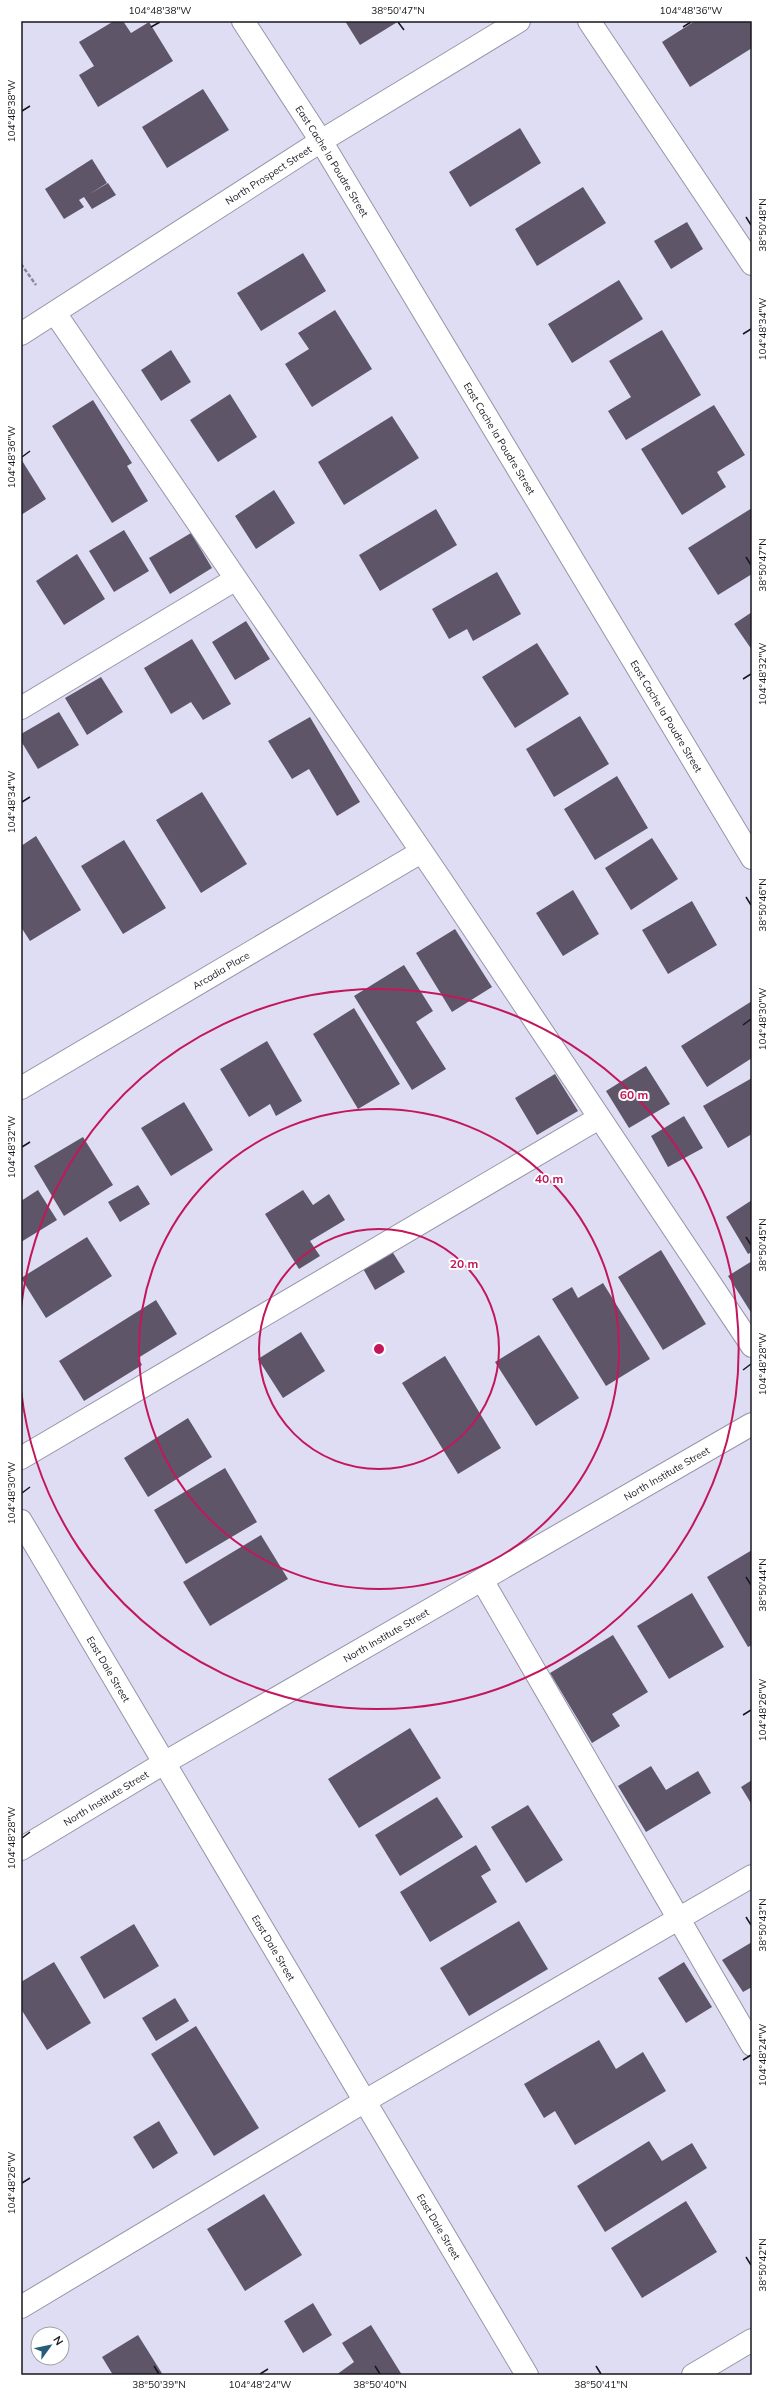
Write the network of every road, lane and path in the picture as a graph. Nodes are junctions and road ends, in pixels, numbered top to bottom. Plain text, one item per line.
1 (243, 21) edge
2 (519, 21) edge
3 (589, 21) edge
4 (320, 141) junction
5 (752, 264) edge
6 (55, 313) junction
7 (21, 334) edge
8 (236, 579) junction
9 (21, 708) edge
10 (421, 852) junction
11 (752, 858) edge
12 (21, 1088) edge
13 (599, 1118) junction
14 (752, 1346) edge
15 (752, 1424) edge
16 (21, 1458) edge
17 (21, 1521) edge
18 (482, 1580) junction
19 (164, 1763) junction
20 (21, 1849) edge
21 (752, 1876) edge
22 (679, 1919) junction
23 (752, 2045) edge
24 (365, 2101) junction
25 (21, 2307) edge
26 (752, 2340) edge
27 (527, 2375) edge
28 (693, 2375) edge

1 - 4 street, East Cache la Poudre Street
2 - 4 street, North Prospect Street
3 - 5 street
4 - 6 street, North Prospect Street
4 - 11 street, East Cache la Poudre Street
6 - 7 street, North Prospect Street
6 - 8 street
8 - 9 street
8 - 10 street
10 - 12 street, Arcadia Place
10 - 13 street
13 - 14 street
13 - 16 street
15 - 18 street, North Institute Street
17 - 19 street, East Dale Street
18 - 19 street, North Institute Street
18 - 22 street
19 - 20 street, North Institute Street
19 - 24 street, East Dale Street
21 - 22 street
22 - 23 street
22 - 24 street
24 - 25 street
24 - 27 street, East Dale Street
26 - 28 street

